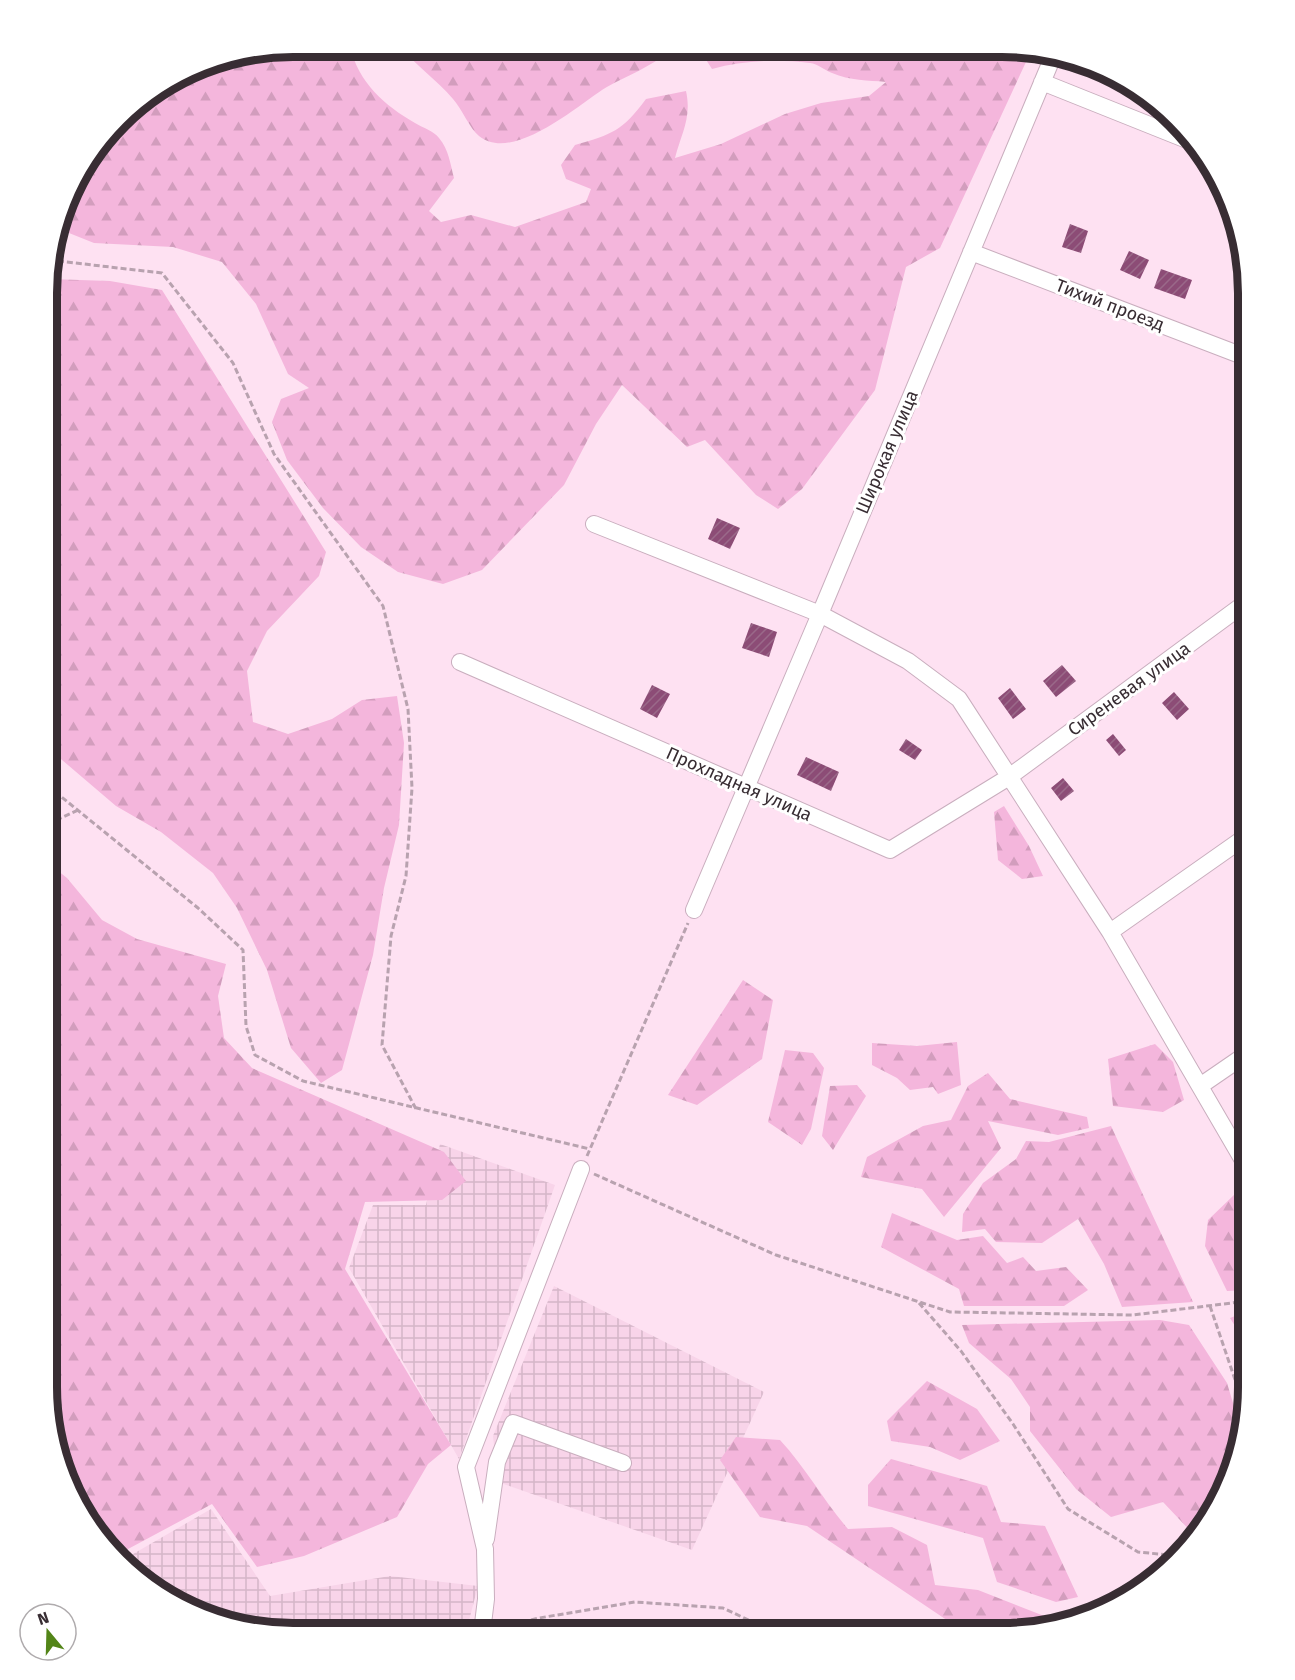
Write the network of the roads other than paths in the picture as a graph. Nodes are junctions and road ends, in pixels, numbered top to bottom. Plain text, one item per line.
1 (1050, 62) edge
2 (1042, 82) junction
3 (1179, 137) edge
4 (971, 252) junction
5 (1238, 354) edge
6 (594, 524) dead end
7 (1238, 608) edge
8 (820, 614) junction
9 (460, 662) dead end
10 (1010, 777) junction
11 (747, 787) junction
12 (1238, 842) edge
13 (694, 910) road end
14 (1110, 932) junction
15 (1238, 1060) edge
16 (1200, 1086) junction
17 (1238, 1152) edge
18 (581, 1169) road end
19 (622, 1463) dead end
20 (485, 1549) junction
21 (483, 1623) edge

1 - 2 street, Широкая улица
2 - 3 street
2 - 4 street, Широкая улица
4 - 5 street, Тихий проезд
4 - 8 street, Широкая улица
6 - 8 street
7 - 10 street, Сиреневая улица
8 - 10 street
8 - 11 street, Широкая улица
9 - 11 street, Прохладная улица
10 - 11 street, Прохладная улица
10 - 14 street
11 - 13 street, Широкая улица
12 - 14 street
14 - 16 street
15 - 16 street
16 - 17 street
18 - 20 street
19 - 20 street
20 - 21 street

